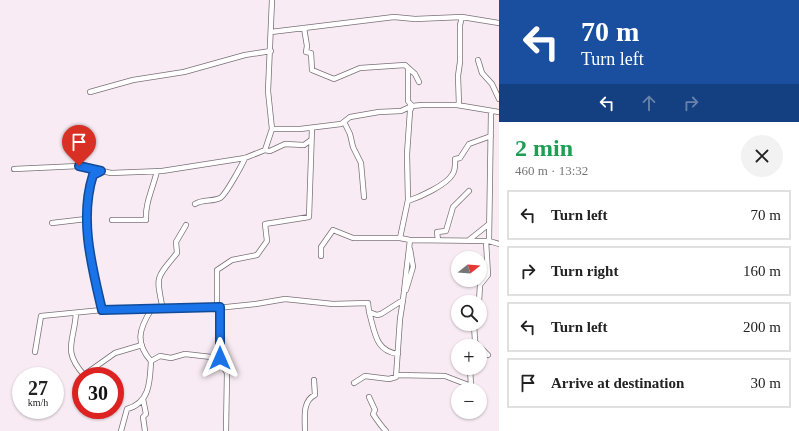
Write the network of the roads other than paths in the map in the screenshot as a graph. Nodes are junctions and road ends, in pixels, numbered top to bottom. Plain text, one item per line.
1 (272, 0) edge
2 (462, 17) junction
3 (499, 23) edge
4 (304, 28) junction
5 (271, 32) junction
6 (271, 52) junction
7 (478, 60) dead end
8 (408, 68) junction
9 (419, 82) dead end
10 (90, 92) dead end
11 (499, 99) edge
12 (412, 106) junction
13 (459, 106) junction
14 (492, 112) junction
15 (499, 112) edge
16 (344, 122) junction
17 (312, 128) junction
18 (272, 129) junction
19 (491, 136) junction
20 (311, 140) junction
21 (265, 150) junction
22 (245, 158) junction
23 (14, 169) dead end
24 (101, 171) junction
25 (157, 171) junction
26 (469, 191) dead end
27 (364, 197) dead end
28 (408, 201) junction
29 (195, 204) dead end
30 (86, 219) junction
31 (112, 220) dead end
32 (52, 223) dead end
33 (490, 224) junction
34 (186, 225) dead end
35 (400, 238) junction
36 (410, 240) junction
37 (438, 240) junction
38 (468, 240) junction
39 (487, 241) junction
40 (499, 244) edge
41 (321, 256) dead end
42 (479, 295) edge
43 (403, 300) junction
44 (219, 308) junction
45 (102, 310) junction
46 (151, 310) junction
47 (162, 310) junction
48 (369, 312) junction
49 (76, 313) junction
50 (142, 345) junction
51 (35, 352) dead end
52 (398, 354) junction
53 (220, 358) junction
54 (151, 361) junction
55 (398, 375) junction
56 (470, 375) edge
57 (314, 380) dead end
58 (354, 383) dead end
59 (369, 397) dead end
60 (143, 399) junction
61 (121, 431) edge
62 (145, 431) edge
63 (226, 431) edge
64 (306, 431) edge
65 (386, 431) edge

1 - 5 street
2 - 3 street
2 - 4 street
2 - 13 street
4 - 5 street
4 - 8 street
5 - 6 street
6 - 10 street
6 - 18 street
7 - 11 street
8 - 9 street
8 - 12 street
12 - 13 street
12 - 16 street
12 - 28 street
13 - 14 street
14 - 15 street
14 - 19 street
16 - 17 street
16 - 27 street
17 - 18 street
17 - 20 street
18 - 21 street
19 - 28 street
19 - 33 street
20 - 21 street
20 - 44 street
21 - 22 street
22 - 25 street
22 - 29 street
23 - 24 street
24 - 25 street
24 - 30 street
25 - 31 street
26 - 37 street
28 - 35 street
30 - 32 street
30 - 45 street
33 - 38 street
33 - 39 street
34 - 47 street
35 - 36 street
35 - 41 street
36 - 37 street
36 - 43 street
37 - 38 street
38 - 39 street
39 - 40 street
39 - 42 street
43 - 48 street
43 - 52 street
44 - 47 street
44 - 48 street
44 - 53 street
45 - 46 street
45 - 49 street
46 - 47 street
46 - 50 street
48 - 52 street
49 - 50 street
49 - 51 street
50 - 54 street
52 - 55 street
53 - 54 street
53 - 63 street
54 - 60 street
55 - 56 street
55 - 58 street
57 - 64 street
59 - 65 street
60 - 61 street
60 - 62 street

